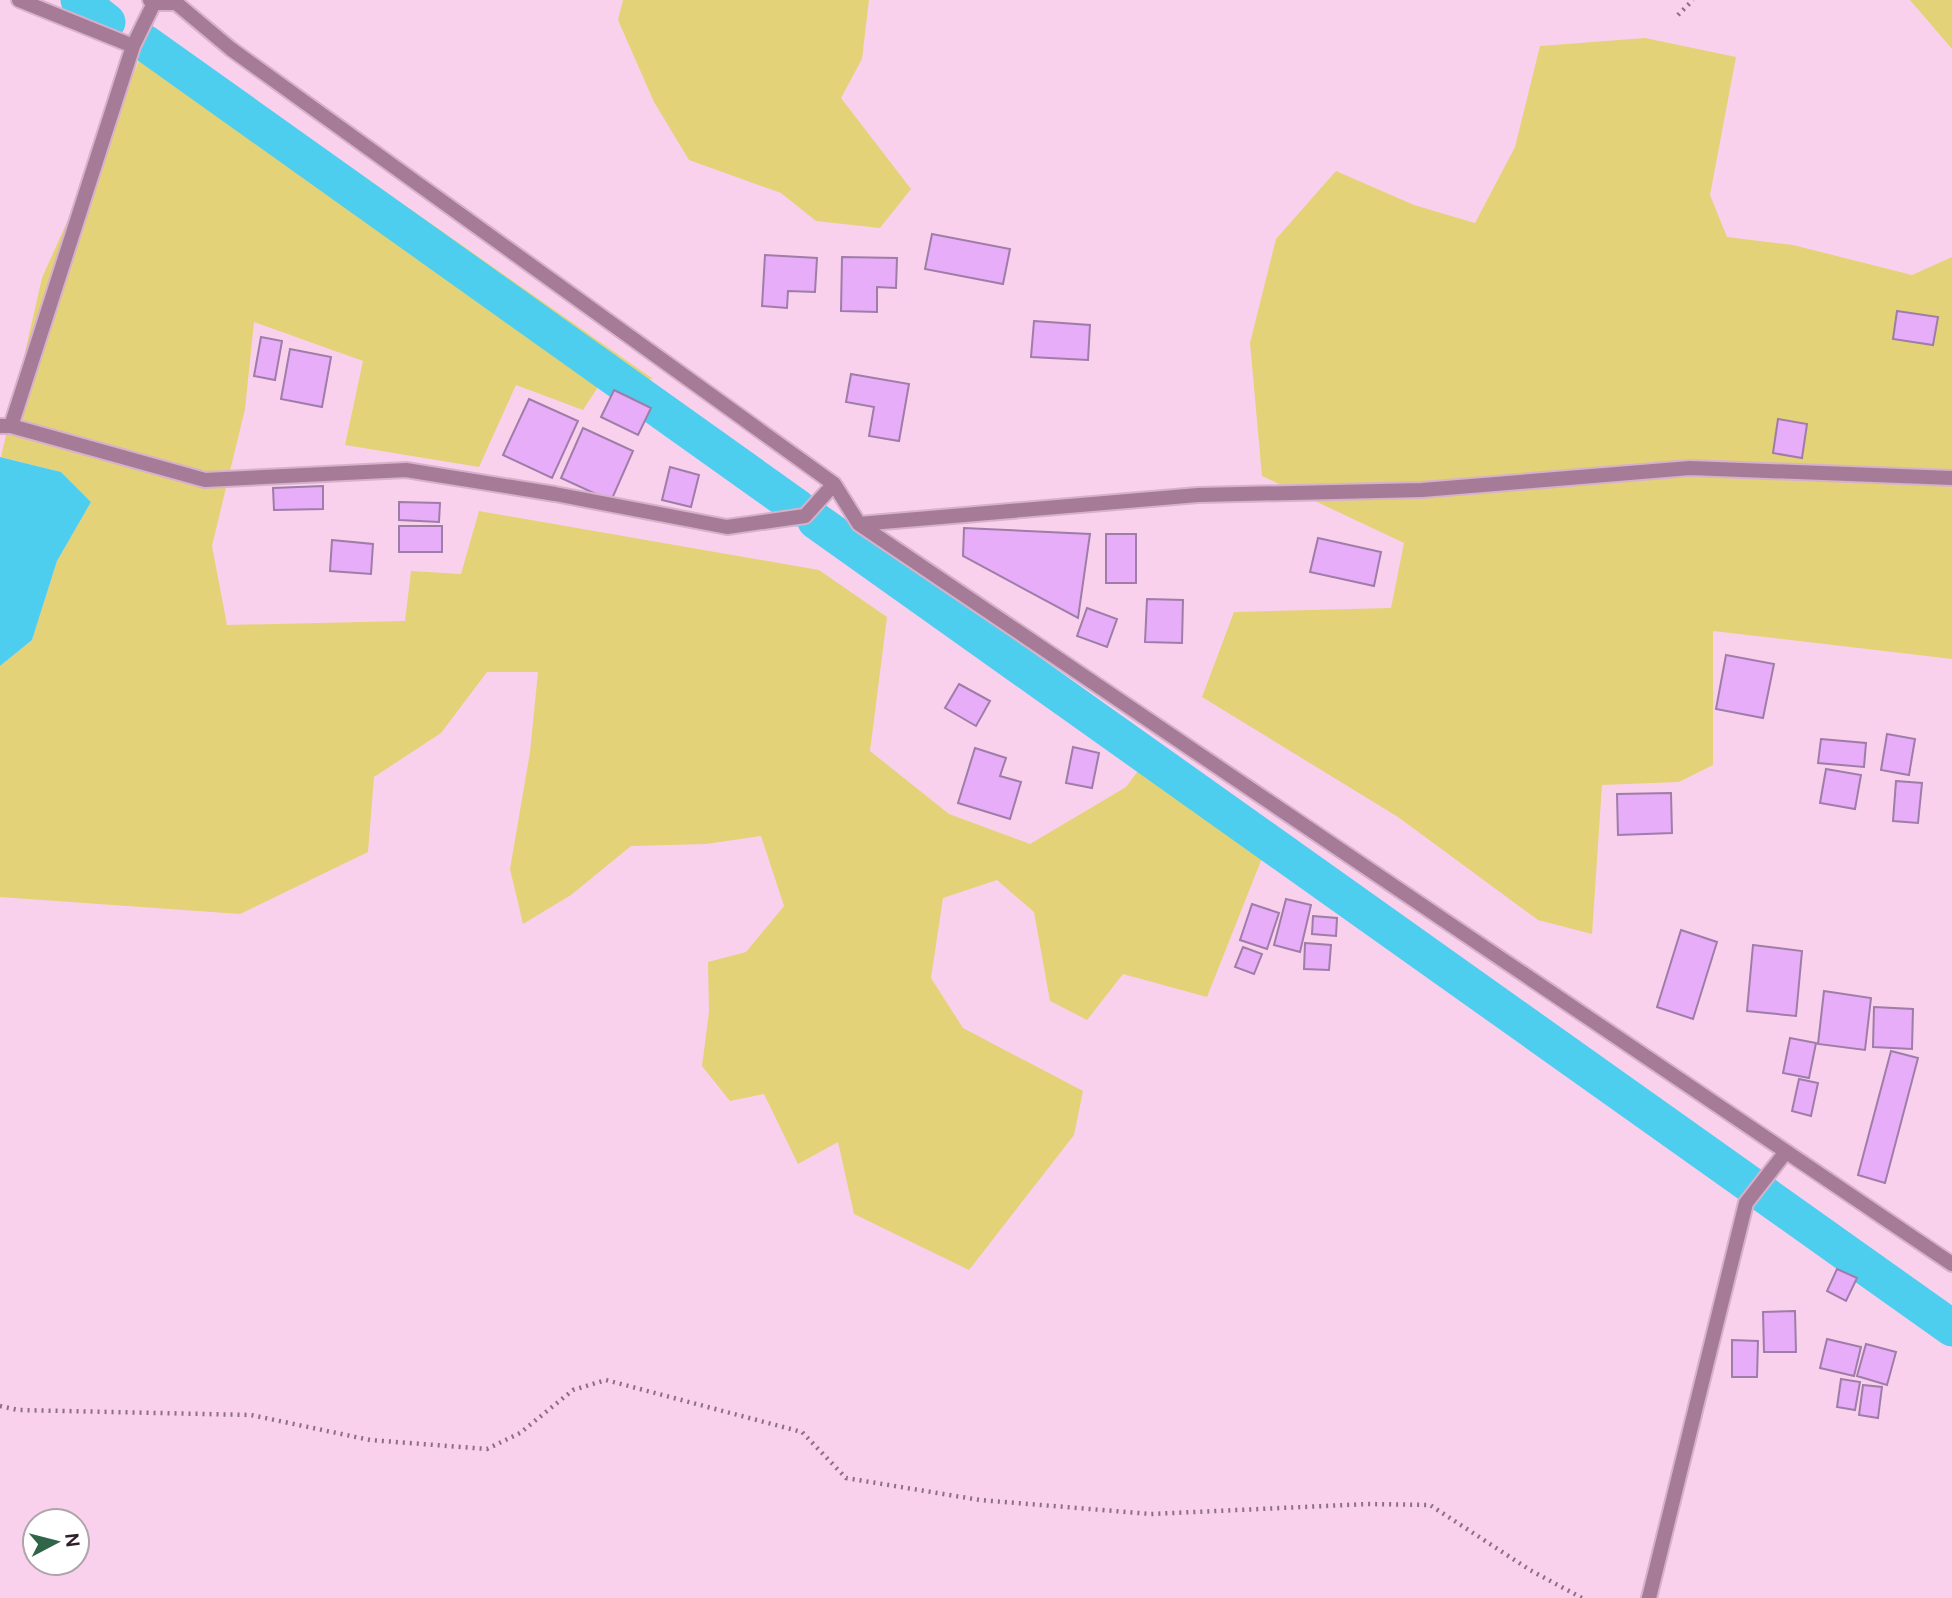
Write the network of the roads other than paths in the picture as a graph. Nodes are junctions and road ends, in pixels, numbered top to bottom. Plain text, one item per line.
1 (19, 0) edge
2 (152, 2) edge
3 (133, 46) junction
4 (6, 426) edge
5 (1952, 478) edge
6 (834, 484) junction
7 (859, 524) junction
8 (1785, 1153) junction
9 (1952, 1264) edge
10 (1649, 1598) edge

1 - 3 street
2 - 3 street
2 - 6 street
3 - 4 street
4 - 6 street
5 - 7 street
6 - 7 street
7 - 8 street
8 - 9 street
8 - 10 street

